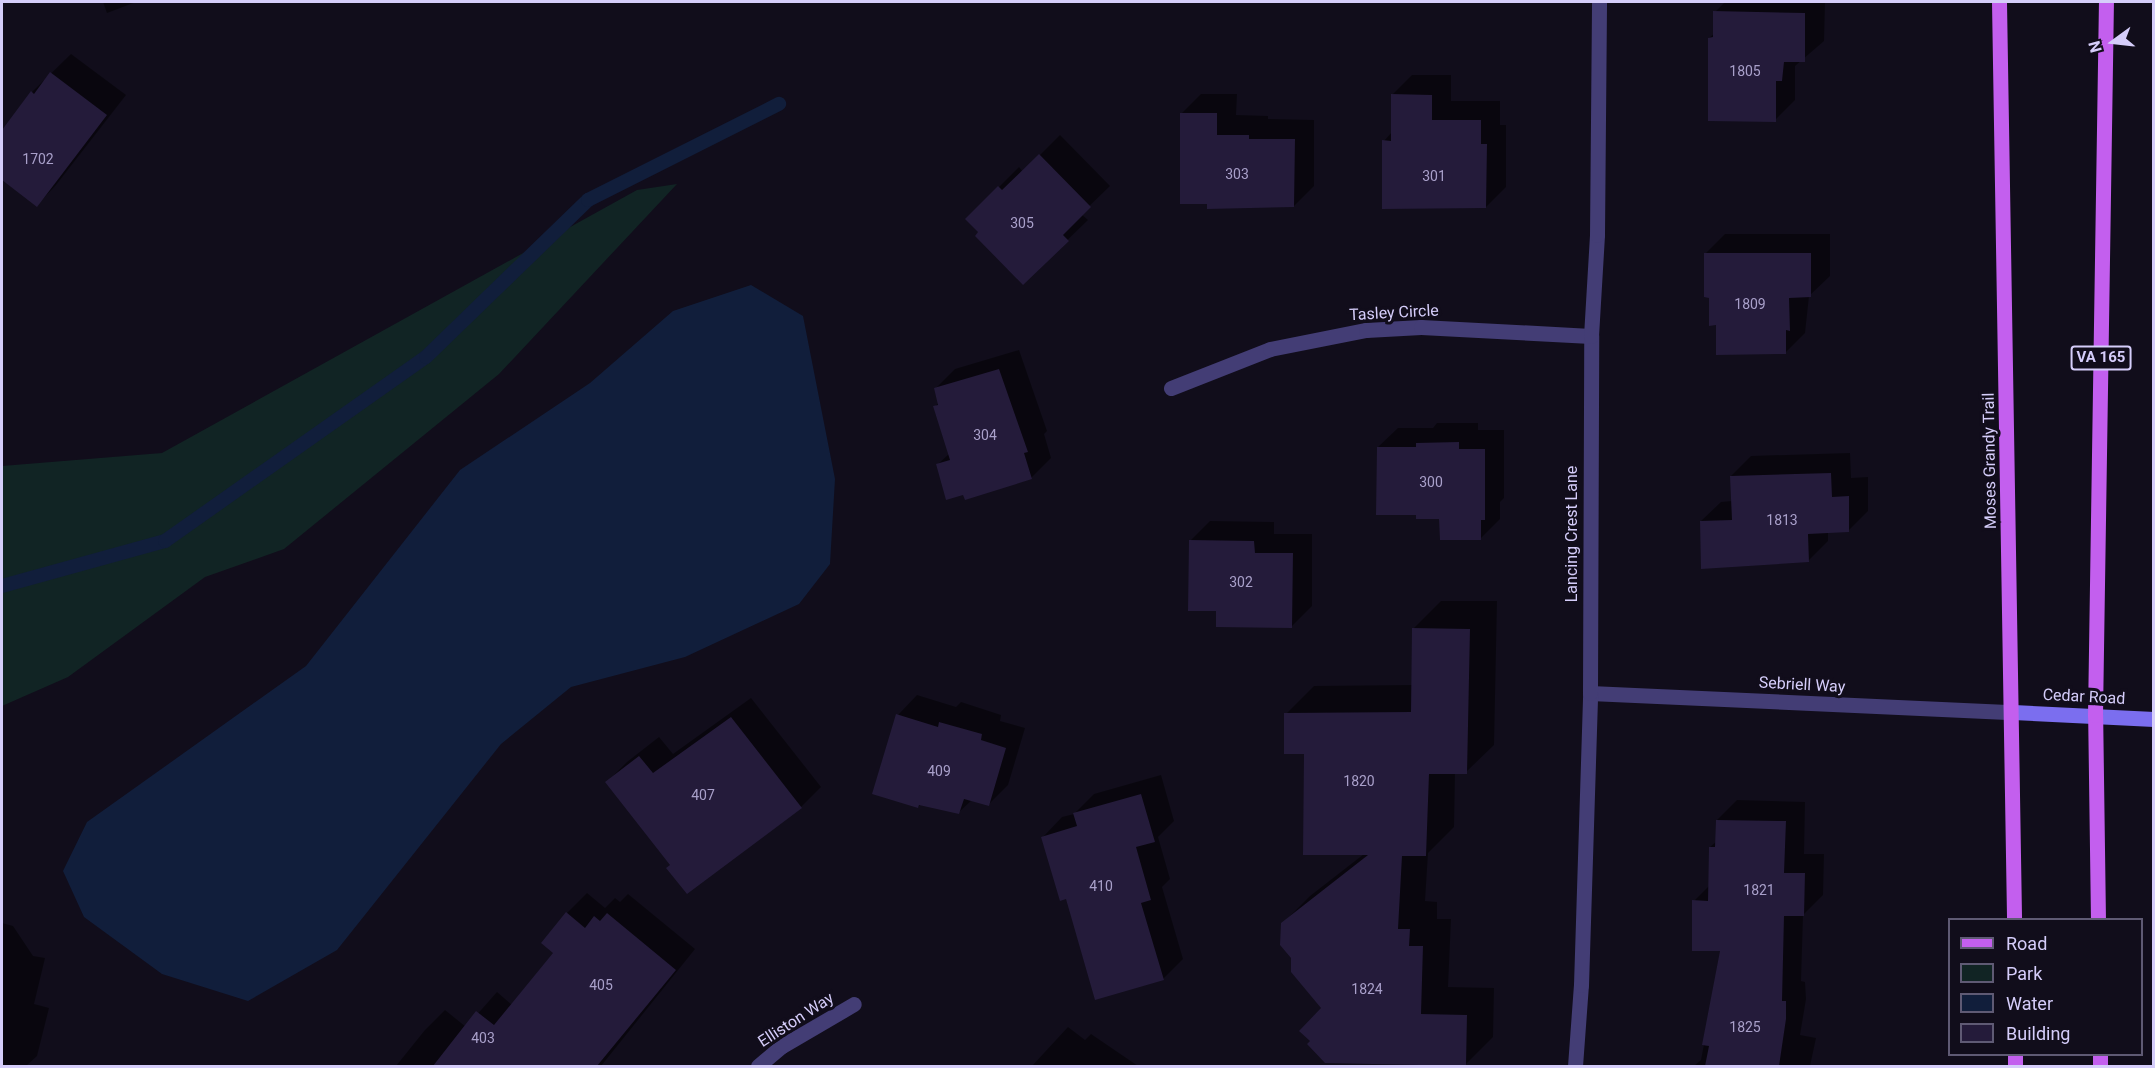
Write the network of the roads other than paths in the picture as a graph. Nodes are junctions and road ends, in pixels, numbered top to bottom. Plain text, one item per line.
1 (1599, 2) edge
2 (1999, 2) edge
3 (2106, 2) edge
4 (1591, 336) junction
5 (1171, 387) dead end
6 (1590, 693) junction
7 (2013, 712) junction
8 (2095, 716) junction
9 (2154, 719) edge
10 (2014, 918) edge
11 (2098, 918) edge
12 (854, 1004) dead end
13 (758, 1066) edge
14 (1575, 1066) edge

1 - 4 street, Lancing Crest Lane
2 - 7 main road, Moses Grandy Trail
3 - 8 main road, VA 165
4 - 5 street, Tasley Circle
4 - 6 street, Lancing Crest Lane
6 - 7 street, Sebriell Way
6 - 14 street, Lancing Crest Lane
7 - 8 street, Cedar Road
7 - 10 main road, Moses Grandy Trail
8 - 9 street, Cedar Road
8 - 11 main road, VA 165
12 - 13 street, Elliston Way

